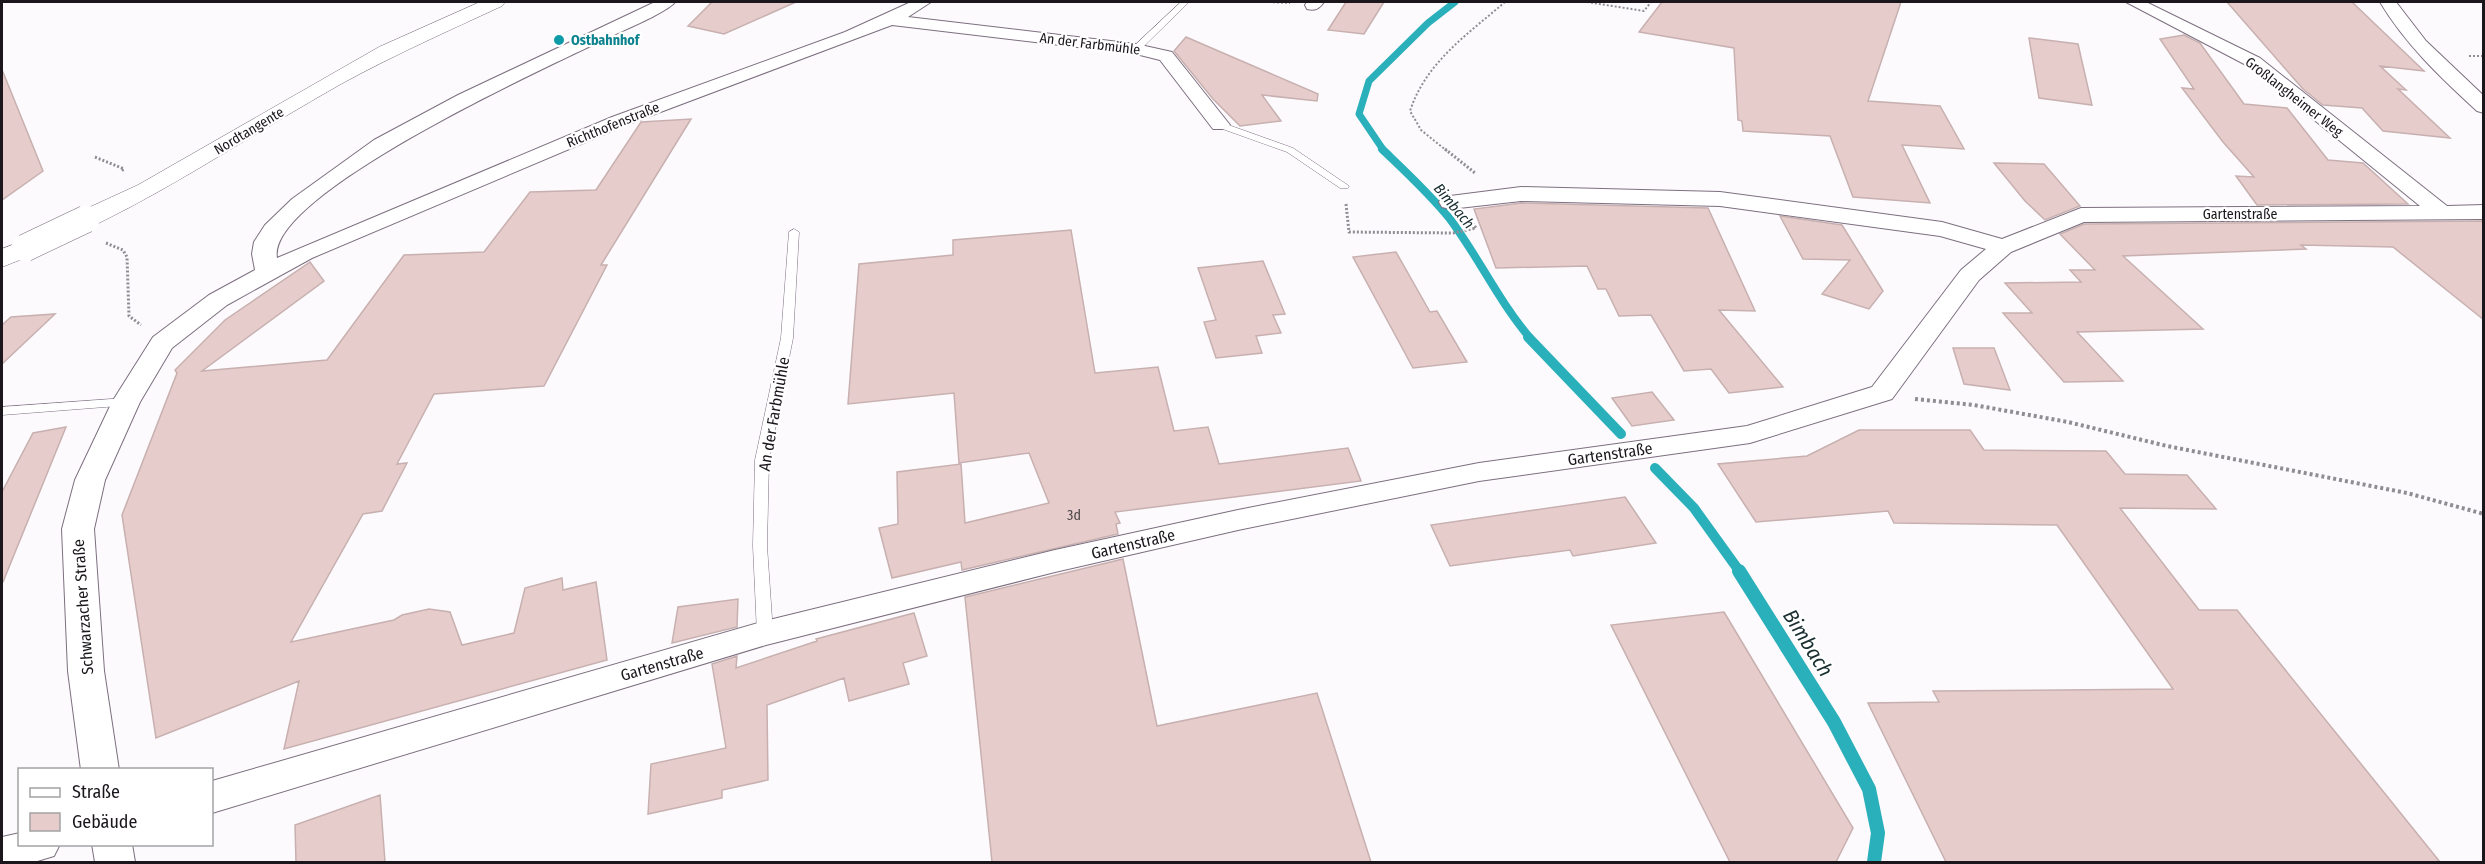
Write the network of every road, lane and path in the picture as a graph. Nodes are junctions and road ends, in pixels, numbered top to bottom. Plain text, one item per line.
1 (495, 2) edge
2 (668, 2) edge
3 (923, 2) edge
4 (1185, 2) edge
5 (1505, 2) edge
6 (1587, 2) edge
7 (1651, 2) edge
8 (2134, 2) edge
9 (2388, 2) edge
10 (890, 20) junction
11 (1136, 49) junction
12 (2484, 106) edge
13 (1220, 125) joint
14 (94, 157) dead end
15 (119, 173) dead end
16 (1344, 186) joint
17 (1521, 194) junction
18 (1450, 202) dead end
19 (2441, 212) junction
20 (2484, 212) edge
21 (1474, 228) dead end
22 (794, 232) dead end
23 (112, 244) dead end
24 (2003, 247) junction
25 (13, 253) edge
26 (304, 253) joint
27 (267, 273) junction
28 (162, 343) junction
29 (1886, 387) junction
30 (126, 402) junction
31 (2, 411) edge
32 (2484, 514) edge
33 (765, 633) junction
34 (100, 768) edge
35 (213, 796) edge
36 (32, 846) edge
37 (112, 846) edge
38 (2, 854) edge
39 (115, 862) edge

1 - 25 main road, Nordtangente, bridge
2 - 27 street
3 - 10 street, Richthofenstraße
4 - 11 lane
5 - 17 path
6 - 7 path
8 - 19 street, Großlangheimer Weg
9 - 12 street
10 - 11 street, An der Farbmühle
10 - 26 street, Richthofenstraße
11 - 13 street, An der Farbmühle
13 - 16 lane
14 - 15 path
16 - 21 path
17 - 18 street
17 - 24 street
19 - 20 street, Gartenstraße
19 - 24 street, Gartenstraße
22 - 33 lane, An der Farbmühle
23 - 28 path
24 - 29 street, Gartenstraße
26 - 27 street, Schwarzacher Straße
27 - 28 street, Schwarzacher Straße
28 - 30 street, Schwarzacher Straße
29 - 32 path
29 - 33 street, Gartenstraße
30 - 31 lane
30 - 34 street, Schwarzacher Straße
33 - 35 street, Gartenstraße
36 - 38 street
37 - 39 street

